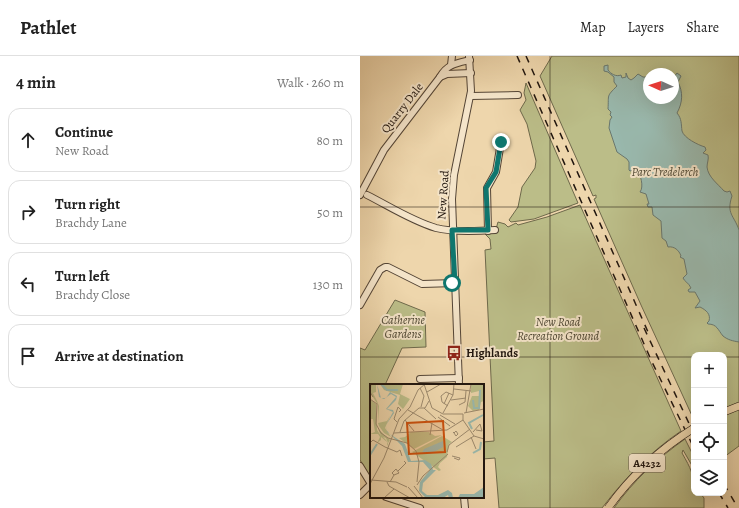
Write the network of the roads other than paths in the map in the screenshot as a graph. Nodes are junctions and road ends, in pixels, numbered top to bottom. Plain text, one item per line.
1 (452, 56) edge
2 (469, 58) edge
3 (451, 65) junction
4 (471, 73) junction
5 (440, 77) junction
6 (518, 95) dead end
7 (471, 96) junction
8 (501, 142) dead end
9 (363, 195) edge
10 (452, 230) junction
11 (455, 283) junction
12 (360, 305) edge
13 (420, 380) dead end
14 (459, 382) edge
15 (739, 406) edge
16 (727, 411) edge
17 (691, 430) edge
18 (360, 466) edge
19 (370, 486) edge
20 (360, 495) edge
21 (389, 498) edge
22 (464, 498) edge
23 (420, 508) edge
24 (465, 508) edge
25 (608, 508) edge

1 - 3 street
2 - 3 street
2 - 4 street, New Road
3 - 5 street, Quarry Dale
4 - 5 street
4 - 7 street, New Road
5 - 9 street, Quarry Dale
6 - 7 street
7 - 10 street, New Road
8 - 10 street
9 - 10 street
10 - 11 street, New Road
11 - 12 street
11 - 14 street, New Road
13 - 14 street
15 - 16 main road
17 - 25 main road, A4232, bridge
18 - 19 street
19 - 20 street
21 - 23 street
22 - 24 street

